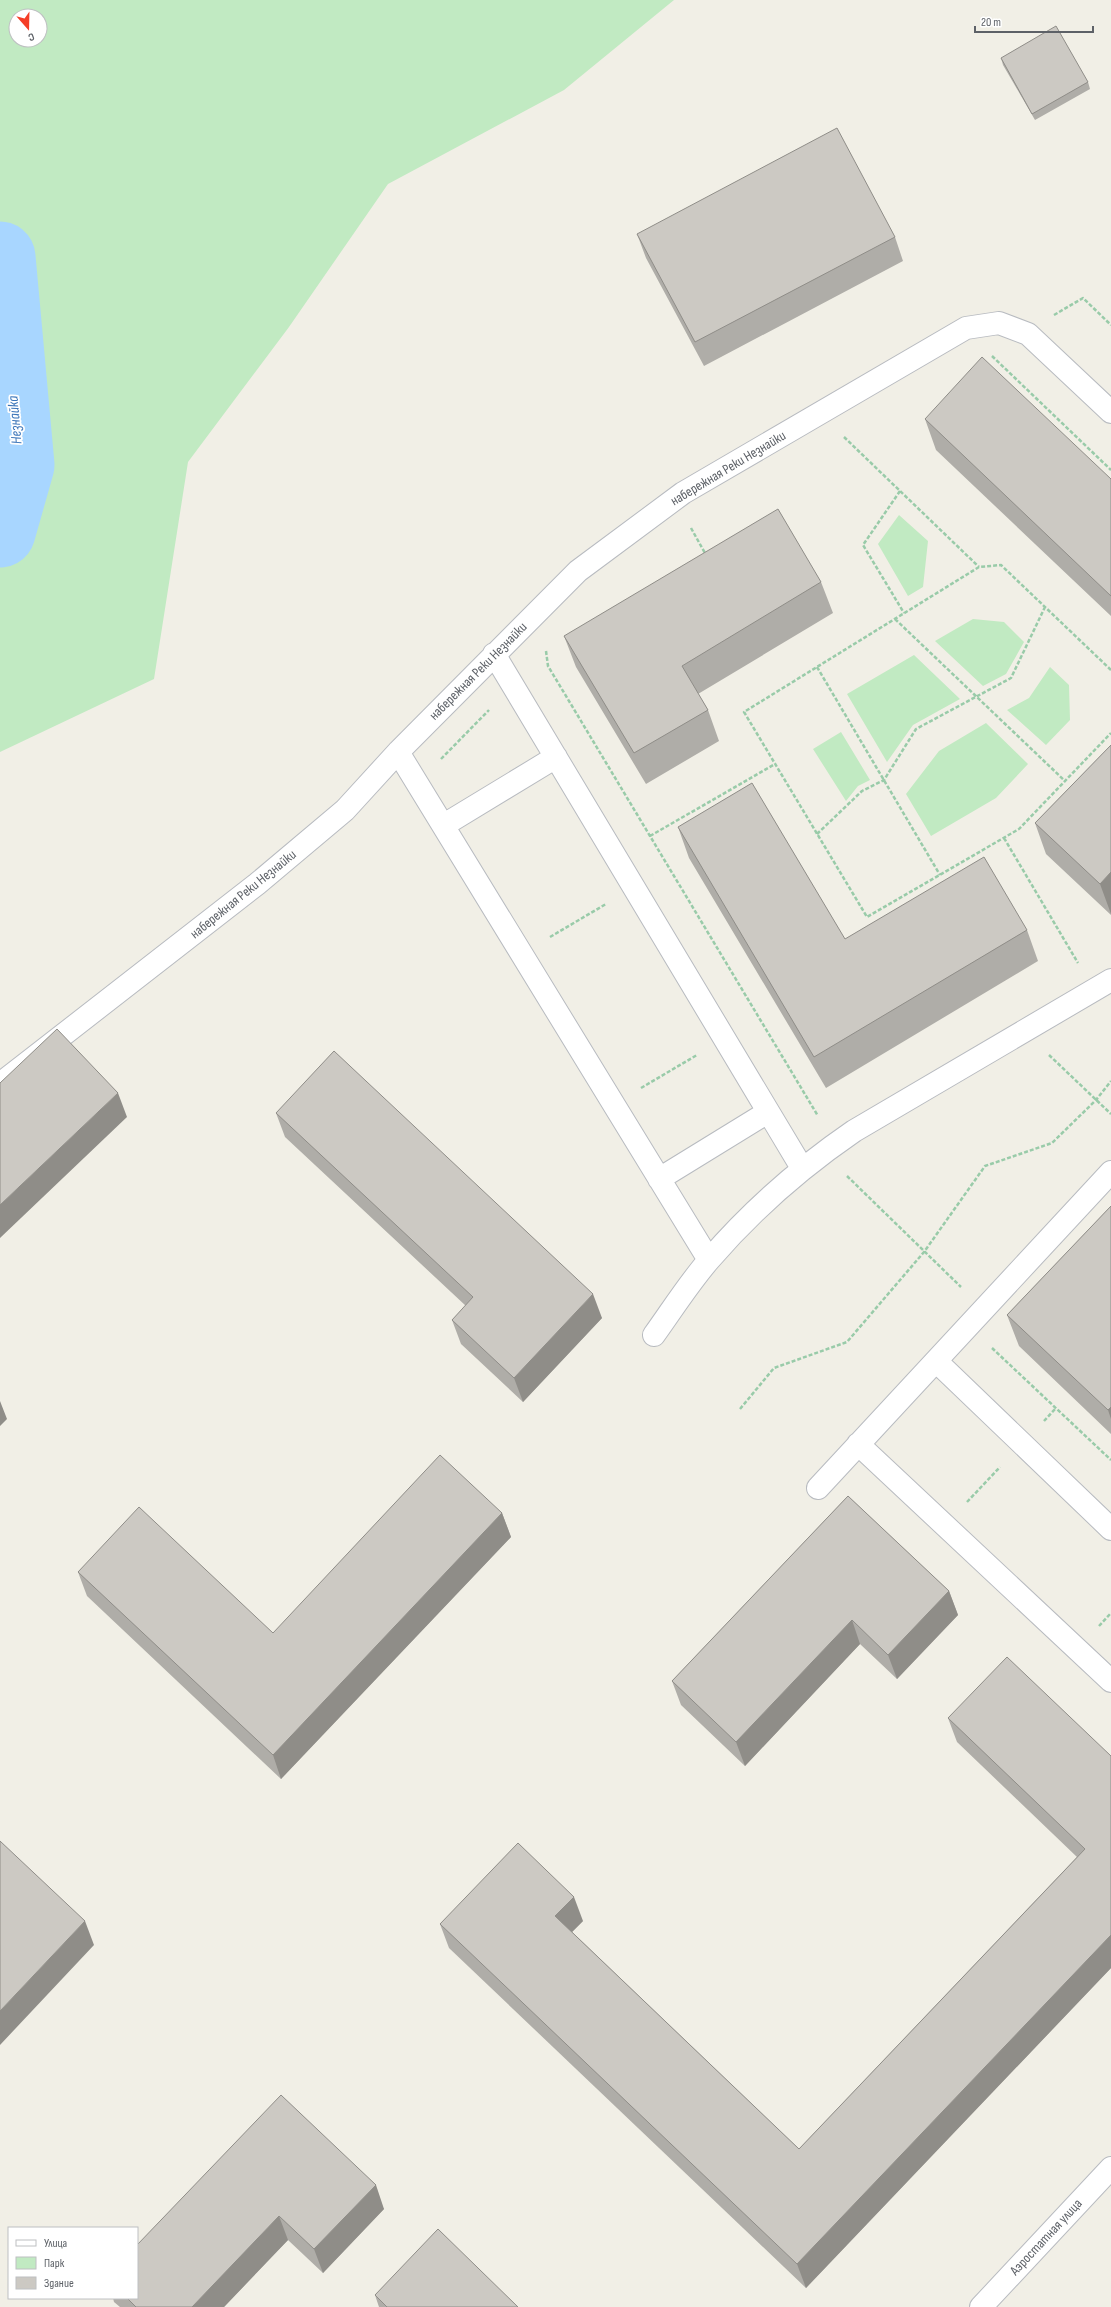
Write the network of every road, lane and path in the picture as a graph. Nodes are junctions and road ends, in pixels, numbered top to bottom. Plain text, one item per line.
1 (987, 352) dead end
2 (1111, 412) edge
3 (841, 434) dead end
4 (1111, 470) edge
5 (900, 491) junction
6 (696, 522) dead end
7 (689, 526) junction
8 (684, 529) dead end
9 (709, 559) edge
10 (979, 567) junction
11 (1045, 607) junction
12 (904, 613) junction
13 (895, 620) junction
14 (550, 646) dead end
15 (545, 652) junction
16 (494, 654) junction
17 (817, 667) junction
18 (1111, 670) edge
19 (513, 685) junction
20 (976, 696) junction
21 (1111, 733) edge
22 (398, 752) junction
23 (556, 757) junction
24 (775, 764) junction
25 (884, 780) junction
26 (1065, 781) junction
27 (418, 783) junction
28 (444, 825) junction
29 (818, 834) junction
30 (650, 836) junction
31 (1004, 838) junction
32 (668, 867) junction
33 (940, 875) junction
34 (634, 887) junction
35 (522, 954) junction
36 (1080, 968) dead end
37 (1111, 980) edge
38 (759, 1018) junction
39 (1025, 1031) junction
40 (724, 1038) junction
41 (1111, 1081) edge
42 (0, 1084) edge
43 (1096, 1100) junction
44 (614, 1104) junction
45 (768, 1112) junction
46 (1111, 1114) edge
47 (821, 1122) dead end
48 (823, 1153) junction
49 (802, 1168) junction
50 (1111, 1172) edge
51 (658, 1179) junction
52 (924, 1252) junction
53 (709, 1260) junction
54 (983, 1309) junction
55 (654, 1335) dead end
56 (936, 1361) junction
57 (1056, 1408) junction
58 (740, 1409) dead end
59 (858, 1444) junction
60 (1022, 1444) junction
61 (1111, 1460) edge
62 (818, 1488) dead end
63 (945, 1525) junction
64 (1111, 1529) edge
65 (1111, 1681) edge
66 (1111, 2168) edge
67 (981, 2307) edge

1 - 4 path
2 - 16 street, набережная Реки Незнайки
3 - 5 path
5 - 10 path
5 - 12 path
6 - 7 path
7 - 8 path
7 - 9 path
10 - 11 path
10 - 12 path
11 - 18 path
11 - 20 path
12 - 13 path
13 - 17 path
13 - 20 path
14 - 15 path
15 - 19 path
15 - 30 path
16 - 19 street
16 - 22 street, набережная Реки Незнайки
17 - 24 path
17 - 25 path
19 - 23 street
19 - 27 path
20 - 25 path
20 - 26 path
21 - 26 path
22 - 27 street
22 - 42 street, набережная Реки Незнайки
23 - 28 street
23 - 34 street
24 - 29 path
24 - 30 path
25 - 29 path
25 - 33 path
26 - 31 path
27 - 28 street
28 - 35 street
29 - 33 path
30 - 32 path
31 - 33 path
31 - 36 path
32 - 34 path
32 - 38 path
34 - 35 path
34 - 40 street
35 - 44 street
37 - 39 street
38 - 40 path
38 - 47 path
39 - 43 path
39 - 48 street
40 - 44 path
40 - 45 street
41 - 43 path
43 - 46 path
43 - 52 path
44 - 51 street
45 - 49 street
45 - 51 street
48 - 49 street
48 - 52 path
49 - 53 street
50 - 54 street
51 - 53 street
52 - 54 path
52 - 58 path
53 - 55 street
54 - 56 street
54 - 57 path
56 - 59 street
56 - 60 street
57 - 60 path
57 - 61 path
59 - 62 street
59 - 63 street
60 - 63 path
60 - 64 street
63 - 65 street
66 - 67 street, Аэростатная улица

